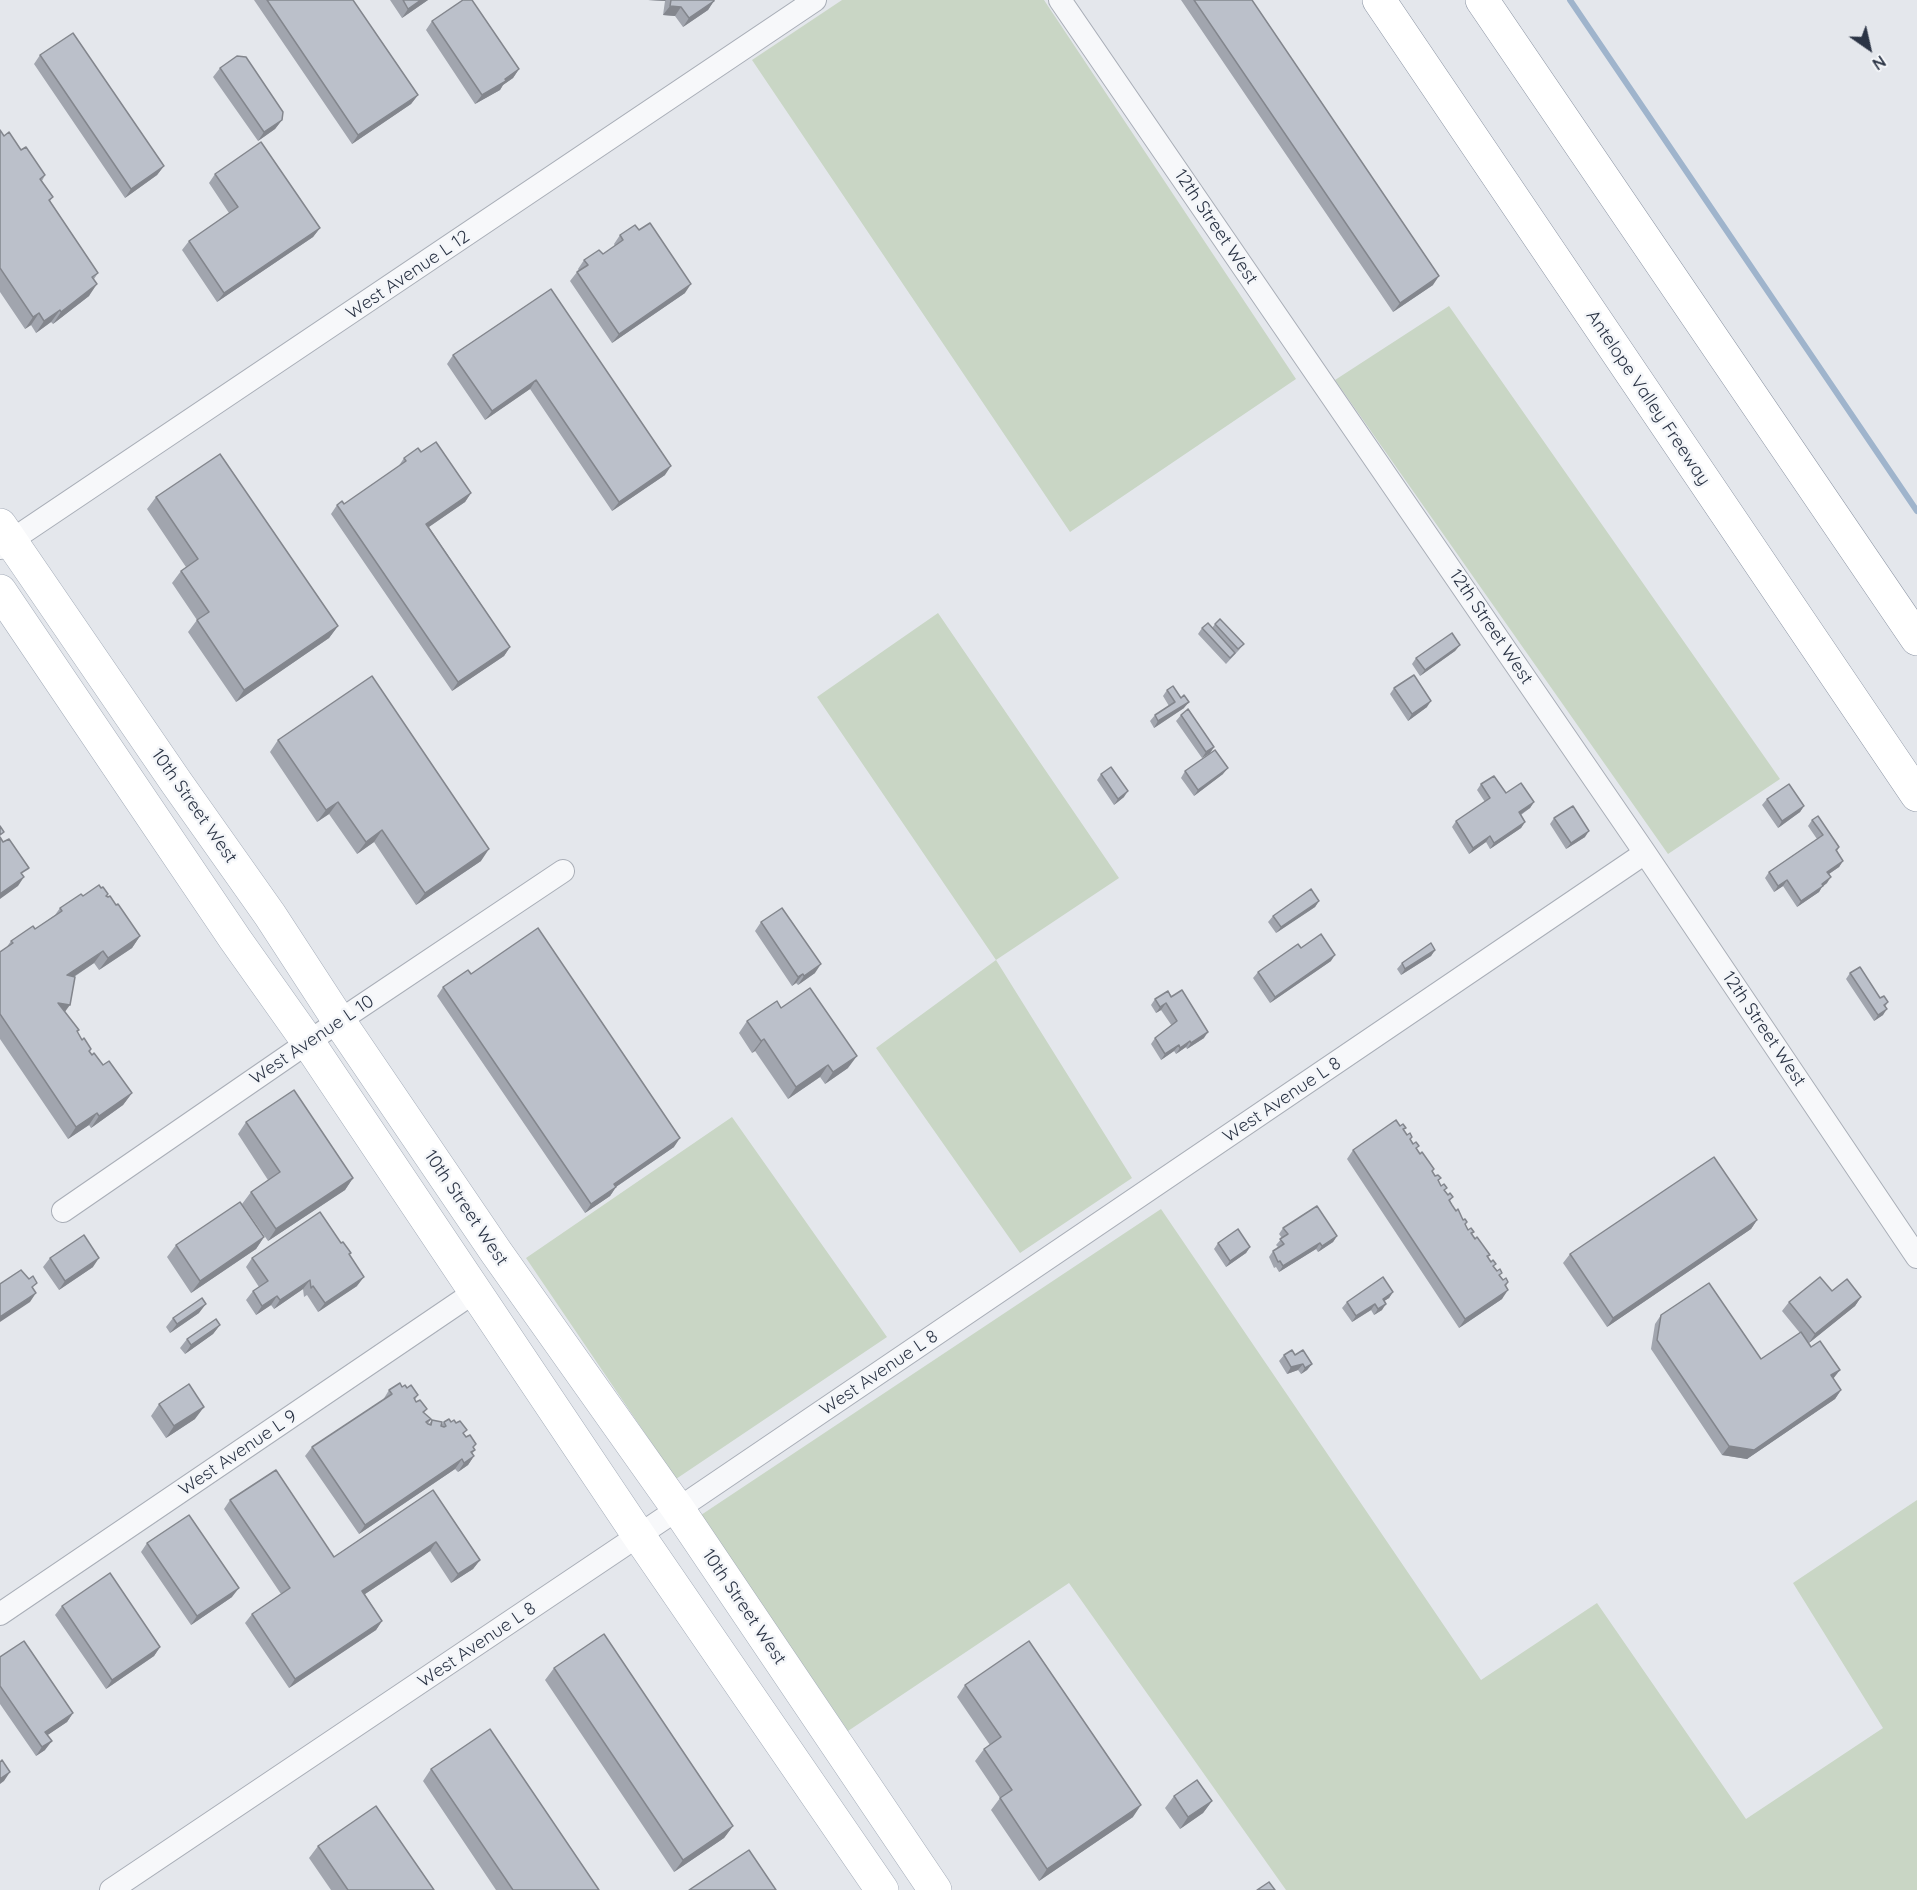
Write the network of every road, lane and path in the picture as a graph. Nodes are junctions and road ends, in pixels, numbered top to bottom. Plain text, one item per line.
1 (815, 0) edge
2 (1060, 0) edge
3 (1379, 0) edge
4 (1482, 0) edge
5 (4, 538) edge
6 (0, 591) edge
7 (1917, 639) edge
8 (1917, 795) edge
9 (1645, 853) junction
10 (563, 871) dead end
11 (339, 1021) junction
12 (308, 1042) junction
13 (63, 1211) dead end
14 (1917, 1257) edge
15 (476, 1291) junction
16 (594, 1391) junction
17 (678, 1509) junction
18 (639, 1536) junction
19 (0, 1614) edge
20 (852, 1846) junction
21 (111, 1890) edge
22 (882, 1890) edge
23 (906, 1890) edge
24 (935, 1890) edge

1 - 5 street, West Avenue L 12
2 - 9 street, 12th Street West
3 - 8 main road, Antelope Valley Freeway
4 - 7 main road
5 - 11 main road, 10th Street West
6 - 12 main road
9 - 14 street, 12th Street West
9 - 17 street, West Avenue L 8
10 - 11 street, West Avenue L 10
11 - 12 street, West Avenue L 10
11 - 16 main road, 10th Street West
12 - 13 street, West Avenue L 10
12 - 15 main road
15 - 16 main road
15 - 18 main road
15 - 19 street, West Avenue L 9
16 - 17 main road, 10th Street West
17 - 18 street, West Avenue L 8
17 - 24 main road, 10th Street West
18 - 20 main road
18 - 21 street, West Avenue L 8
20 - 22 main road
20 - 23 main road

